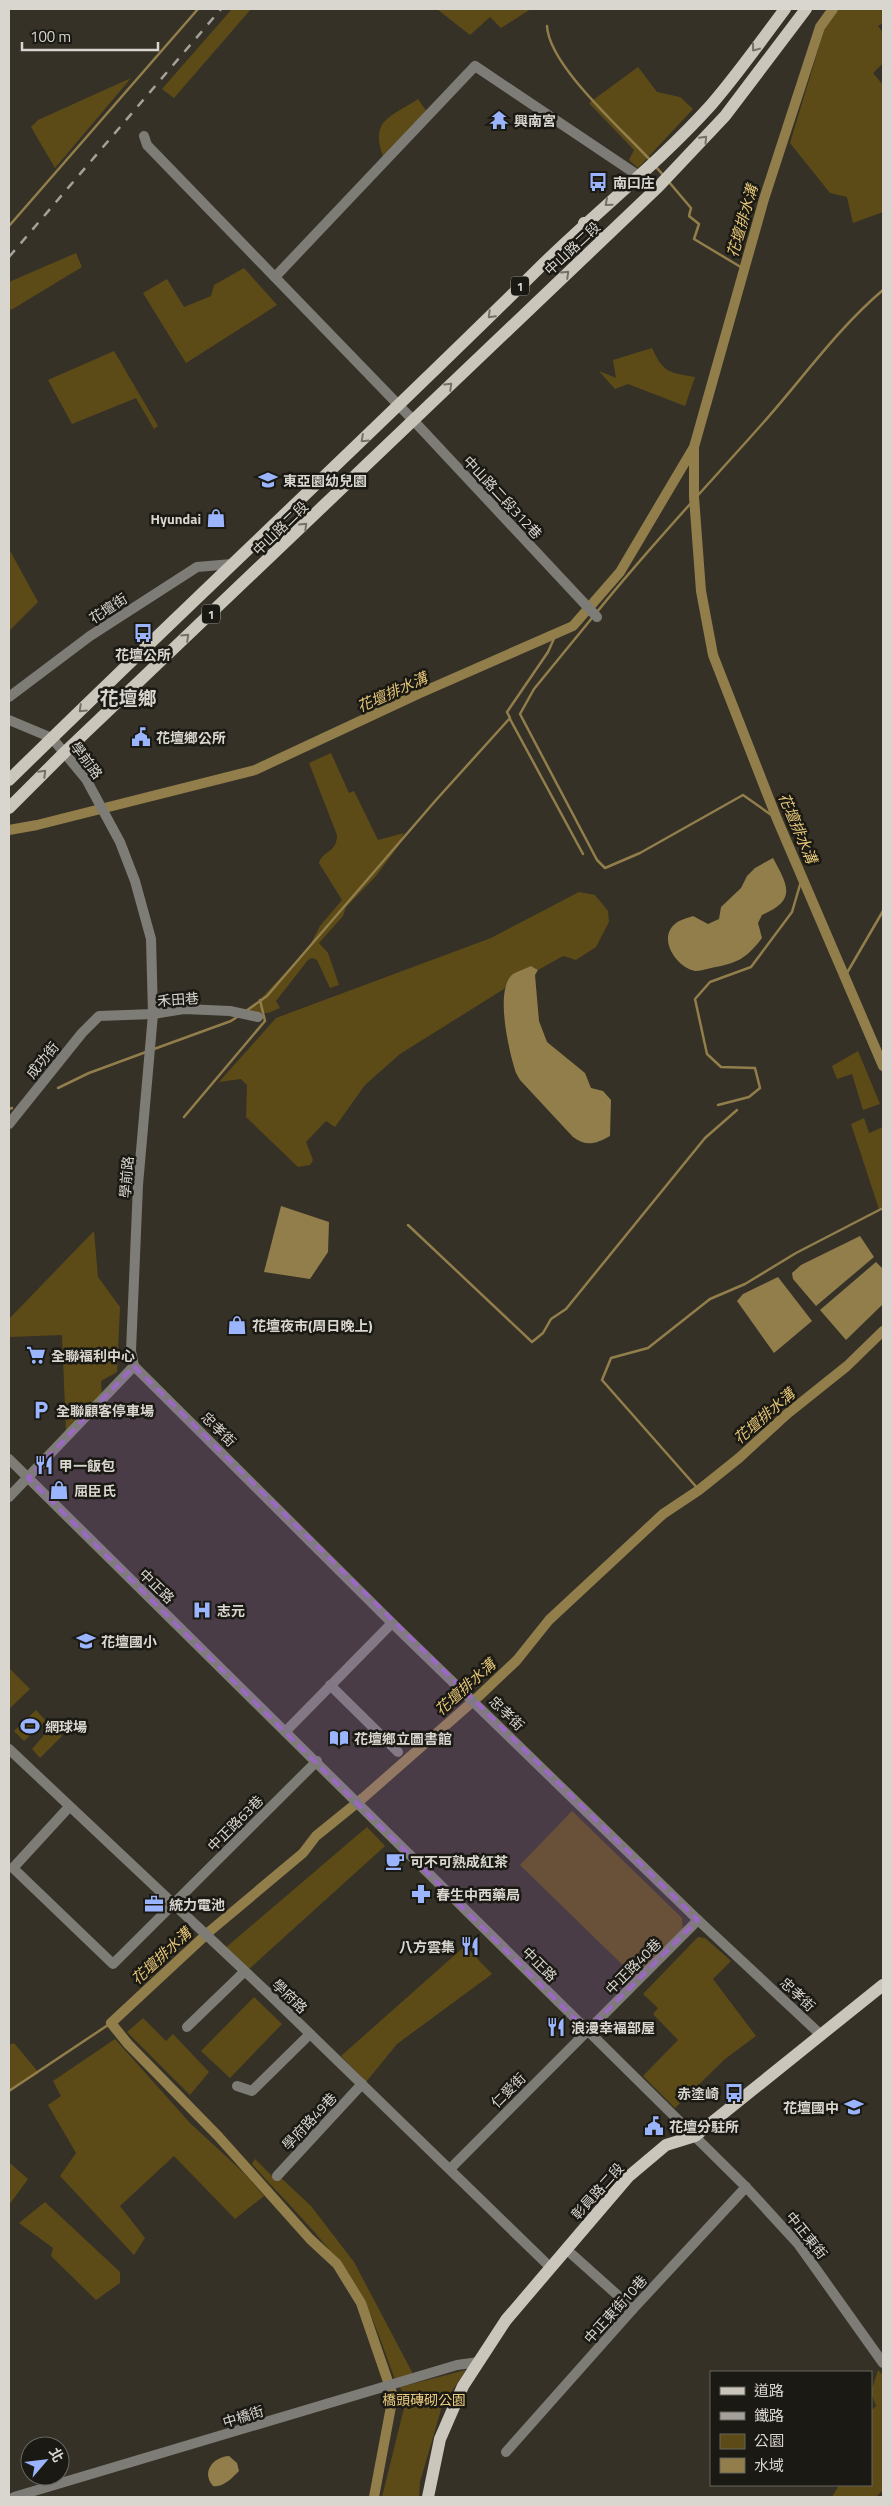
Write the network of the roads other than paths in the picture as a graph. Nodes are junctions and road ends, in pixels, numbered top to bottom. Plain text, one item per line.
1 (784, 9) edge
2 (806, 9) edge
3 (144, 136) dead end
4 (642, 174) junction
5 (584, 223) junction
6 (604, 238) junction
7 (275, 277) junction
8 (407, 413) junction
9 (232, 564) junction
10 (597, 617) dead end
11 (9, 697) edge
12 (9, 720) edge
13 (52, 738) junction
14 (65, 752) junction
15 (9, 780) edge
16 (9, 808) edge
17 (153, 1014) junction
18 (99, 1016) joint
19 (258, 1017) dead end
20 (9, 1124) edge
21 (134, 1366) junction
22 (9, 1459) edge
23 (28, 1478) junction
24 (9, 1497) edge
25 (392, 1622) junction
26 (330, 1685) junction
27 (286, 1732) junction
28 (9, 1749) edge
29 (398, 1752) dead end
30 (317, 1761) junction
31 (69, 1807) junction
32 (11, 1868) edge
33 (173, 1904) junction
34 (698, 1920) junction
35 (244, 1972) junction
36 (883, 1985) edge
37 (188, 2027) dead end
38 (587, 2031) junction
39 (310, 2034) junction
40 (821, 2035) junction
41 (362, 2084) junction
42 (237, 2086) dead end
43 (695, 2136) junction
44 (450, 2169) junction
45 (277, 2176) dead end
46 (746, 2187) junction
47 (566, 2248) junction
48 (550, 2267) junction
49 (633, 2309) junction
50 (479, 2362) junction
51 (883, 2363) edge
52 (506, 2452) dead end
53 (14, 2497) edge
54 (428, 2497) edge

1 -> 4 main road, 1
6 -> 2 main road, 中山路二段 / 1
3 - 7 street, 中山路二段312巷
4 -> 5 main road, 中山路二段 / 1
4 - 7 street
5 - 6 main road
5 -> 8 main road, 中山路二段 / 1
8 -> 6 main road, 中山路二段 / 1
7 - 8 street, 中山路二段312巷
8 -> 9 main road, 中山路二段 / 1
8 - 10 street, 中山路二段312巷
14 -> 8 main road, 中山路二段 / 1
9 - 11 street, 花壇街
9 -> 13 main road, 中山路二段 / 1
12 - 13 street
13 - 14 street, 學前路
13 - 15 main road, 中山路二段 / 1
16 -> 14 main road, 中山路二段 / 1
14 - 17 street, 學前路
17 - 18 street, 禾田巷
17 - 19 street, 禾田巷
17 - 21 street, 學前路
18 - 20 street, 成功街
21 - 23 street
21 - 25 street, 忠孝街
22 - 23 street, 中正路
23 - 24 street
23 - 27 street, 中正路
25 - 26 street
25 - 34 street, 忠孝街
26 - 27 street
26 - 29 street
27 - 30 street, 中正路
28 - 31 street, 學府路
30 - 33 street, 中正路63巷
30 - 38 street, 中正路
31 - 32 street
31 - 33 street, 學府路
32 - 33 street, 中正路63巷
33 - 35 street, 學府路
34 - 38 street, 中正路40巷
34 - 40 street, 忠孝街
35 - 37 street
35 - 39 street, 學府路
36 - 40 main road, 彰員路二段
38 - 43 street, 中正路
38 - 44 street, 仁愛街
39 - 41 street, 學府路
39 - 42 street
40 - 43 main road, 彰員路二段
41 - 44 street, 學府路
41 - 45 street, 學府路49巷
43 - 46 street, 中正東街
43 - 47 main road, 彰員路二段
44 - 48 street, 學府路
46 - 49 street, 中正東街10巷
46 - 51 street, 中正東街
47 - 48 main road, 彰員路二段
47 - 49 street
48 - 50 main road, 彰員路二段
49 - 52 street, 中正東街10巷
50 - 53 street, 中橋街
50 - 54 main road, 彰員路二段

